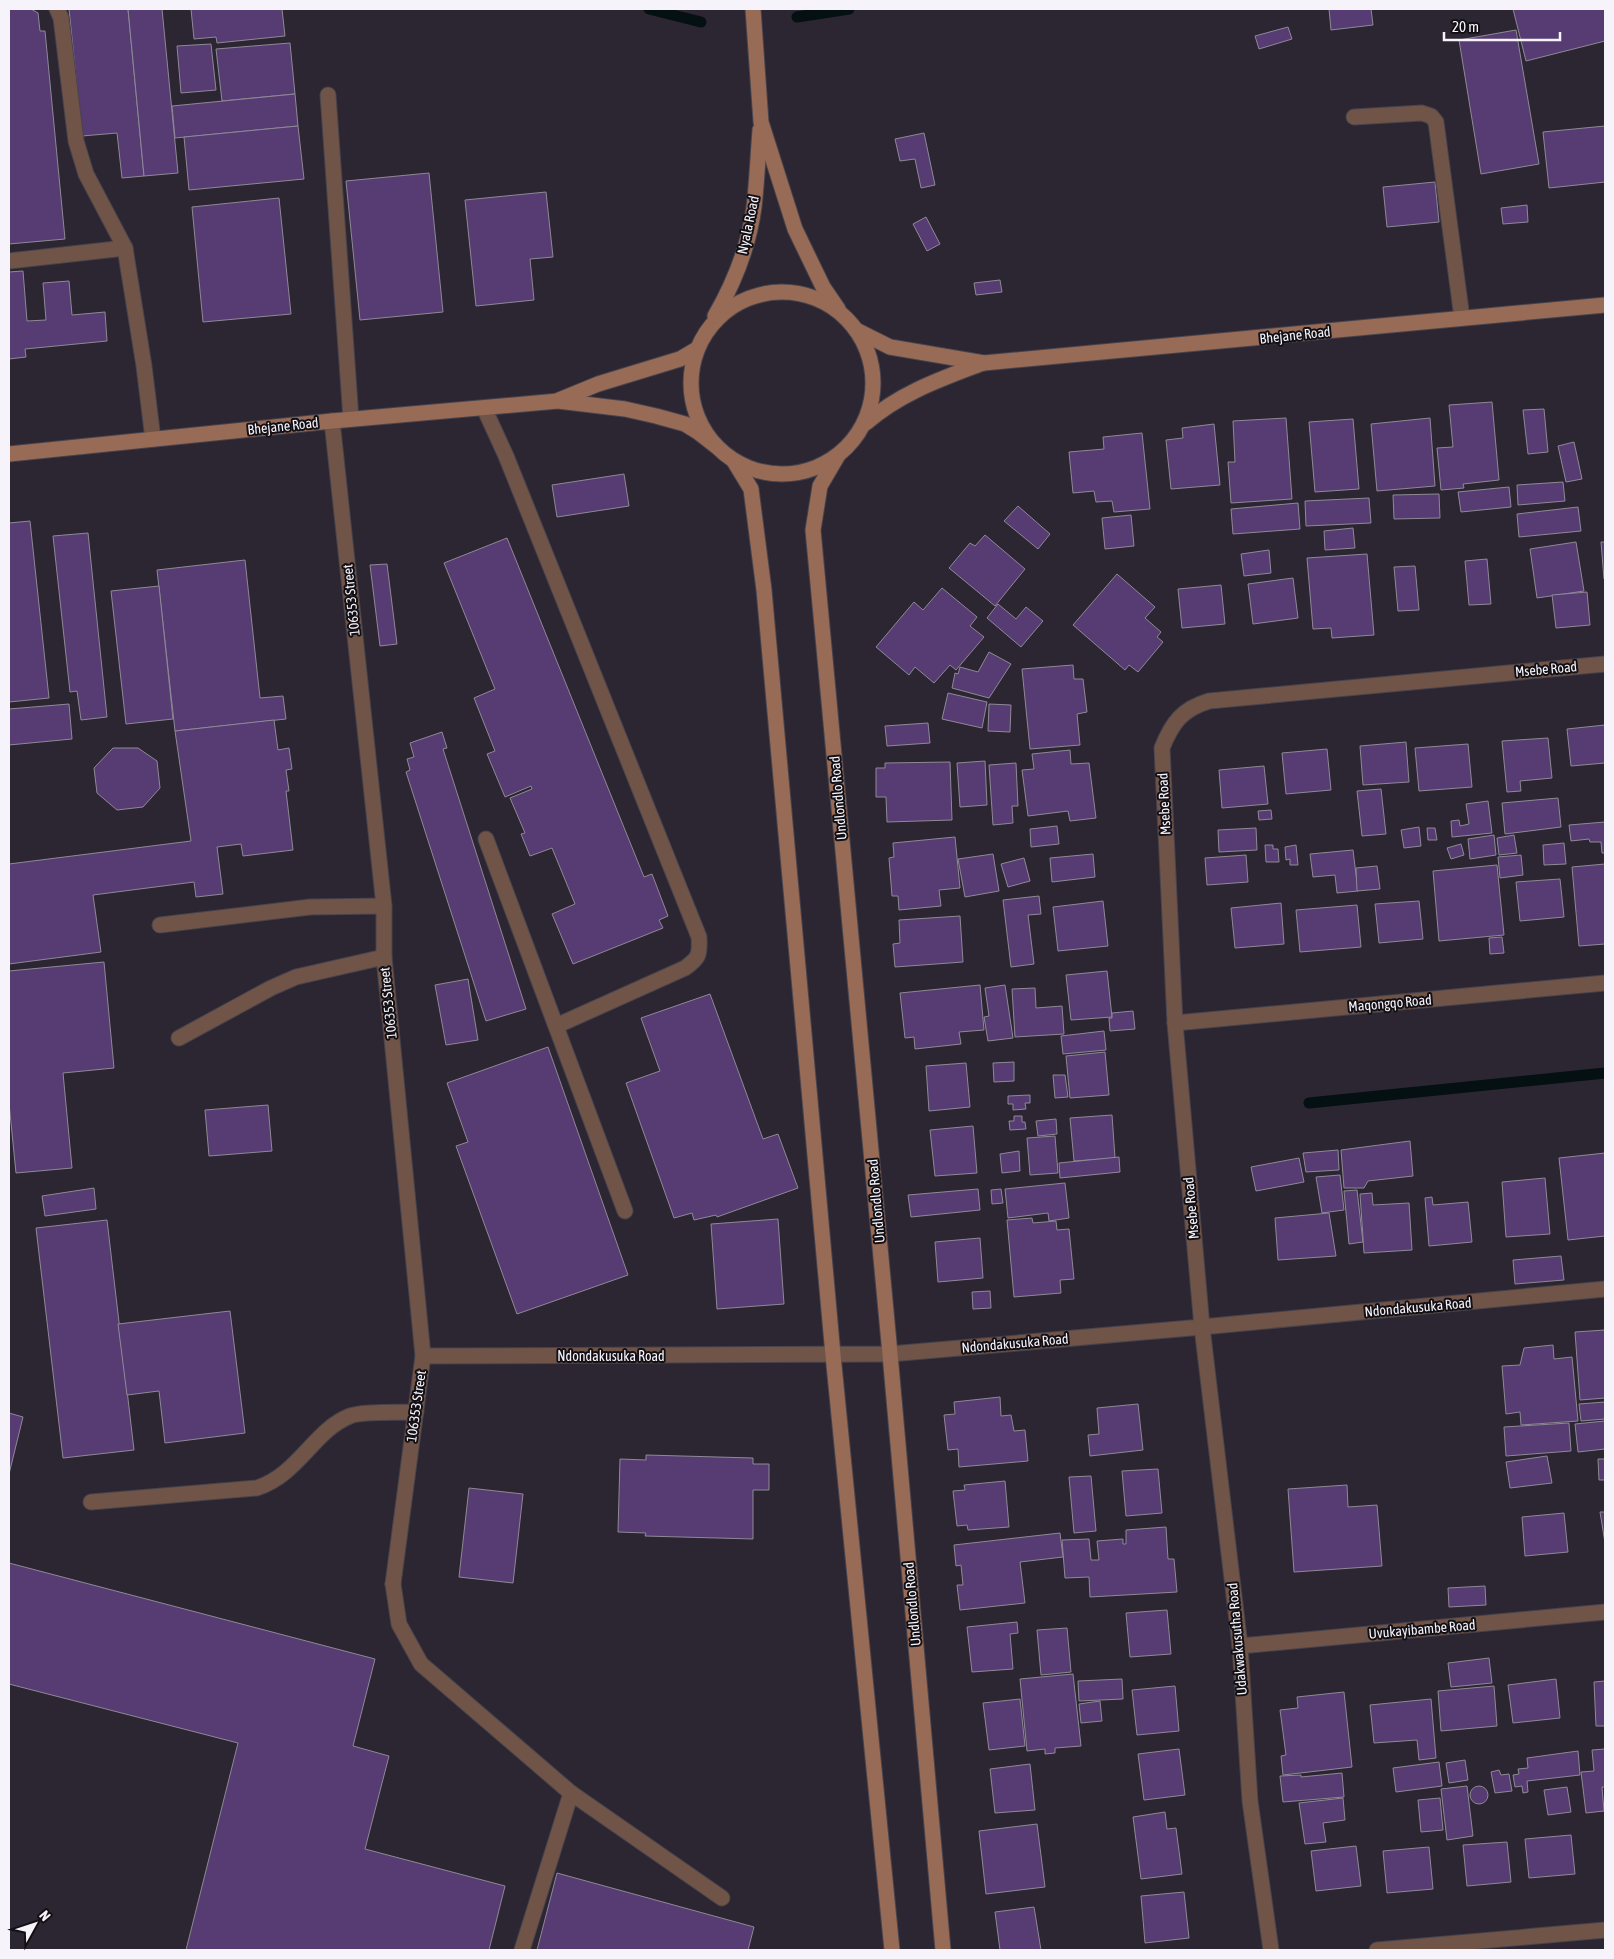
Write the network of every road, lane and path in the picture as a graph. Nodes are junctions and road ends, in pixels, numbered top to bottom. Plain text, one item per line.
1 (56, 9) edge
2 (753, 9) edge
3 (328, 95) dead end
4 (761, 116) junction
5 (1354, 117) dead end
6 (125, 248) junction
7 (9, 261) edge
8 (1605, 305) edge
9 (840, 312) junction
10 (1462, 318) junction
11 (709, 328) junction
12 (856, 330) junction
13 (697, 349) junction
14 (984, 363) junction
15 (558, 401) junction
16 (484, 408) junction
17 (351, 420) junction
18 (332, 421) junction
19 (864, 425) junction
20 (154, 440) junction
21 (716, 446) junction
22 (9, 454) edge
23 (837, 456) junction
24 (734, 460) junction
25 (1605, 664) edge
26 (486, 839) dead end
27 (384, 906) junction
28 (160, 925) dead end
29 (384, 957) junction
30 (1605, 983) edge
31 (1175, 1024) junction
32 (556, 1026) junction
33 (179, 1038) dead end
34 (625, 1211) dead end
35 (1605, 1289) edge
36 (1202, 1327) junction
37 (890, 1354) junction
38 (833, 1355) junction
39 (423, 1356) junction
40 (416, 1412) junction
41 (91, 1502) dead end
42 (1605, 1612) edge
43 (1240, 1646) junction
44 (571, 1793) junction
45 (722, 1898) dead end
46 (1605, 1930) edge
47 (522, 1950) edge
48 (892, 1950) edge
49 (943, 1950) edge
50 (1271, 1950) edge
51 (1377, 1950) edge

1 - 6 street
2 - 4 main road, Nyala Road
3 - 17 street
4 - 9 main road, Nyala Road
4 - 11 main road, Nyala Road
5 - 10 street
6 - 7 street
6 - 20 street
8 - 10 main road, Bhejane Road
9 - 11 main road
9 - 12 main road
10 - 14 main road, Bhejane Road
11 - 13 main road, Nyala Road
12 - 14 main road, Bhejane Road
12 - 19 main road
13 - 15 main road, Bhejane Road
13 - 21 main road, Nyala Road
14 - 19 main road, Bhejane Road
15 - 16 main road, Bhejane Road
15 - 21 main road, Bhejane Road
16 - 17 main road, Bhejane Road
16 - 32 street
17 - 18 main road, Bhejane Road
18 - 20 main road, Bhejane Road
18 - 27 street, 106353 Street
19 - 23 main road
20 - 22 main road, Bhejane Road
21 - 24 main road
23 - 24 main road
23 - 37 main road, Undlondlo Road
24 - 38 main road
25 - 31 street, Msebe Road
26 - 32 street
27 - 28 street
27 - 29 street, 106353 Street
29 - 33 street
29 - 39 street, 106353 Street
30 - 31 street, Maqongqo Road
31 - 36 street, Msebe Road
32 - 34 street
35 - 36 street, Ndondakusuka Road
36 - 37 street, Ndondakusuka Road
36 - 43 street, Udakwakusutha Road
37 - 38 street, Ndondakusuka Road
37 - 49 main road, Undlondlo Road
38 - 39 street, Ndondakusuka Road
38 - 48 main road
39 - 40 street, 106353 Street
40 - 41 street
40 - 44 street, 106353 Street
42 - 43 street, Uvukayibambe Road
43 - 50 street, Udakwakusutha Road
44 - 45 street, 106353 Street
44 - 47 street
46 - 51 street

